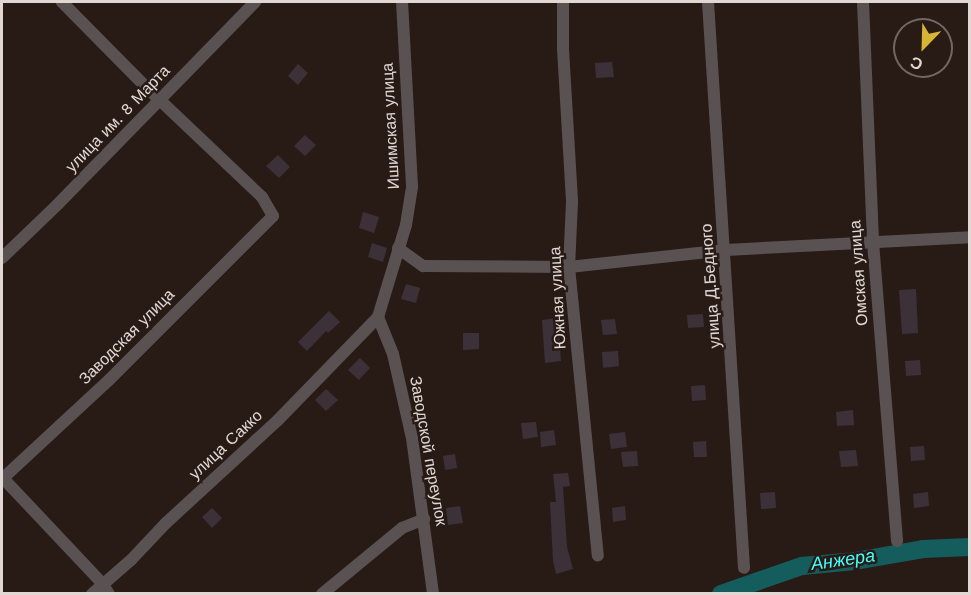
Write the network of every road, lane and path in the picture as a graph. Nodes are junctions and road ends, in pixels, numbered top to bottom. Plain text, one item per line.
1 (62, 2) edge
2 (255, 2) edge
3 (402, 2) edge
4 (563, 2) edge
5 (708, 2) edge
6 (863, 2) edge
7 (161, 99) junction
8 (969, 237) edge
9 (873, 243) junction
10 (398, 248) junction
11 (726, 250) junction
12 (2, 258) edge
13 (569, 267) junction
14 (378, 317) junction
15 (2, 478) edge
16 (424, 519) junction
17 (897, 541) dead end
18 (598, 556) dead end
19 (744, 568) dead end
20 (106, 588) edge
21 (92, 594) edge
22 (322, 594) edge
23 (433, 594) edge

1 - 7 street
2 - 7 street, улица им. 8 Марта
3 - 10 street, Ишимская улица
4 - 13 street, Южная улица
5 - 11 street, улица Д.Бедного
6 - 9 street, Омская улица
7 - 12 street, улица им. 8 Марта
7 - 15 street, Заводская улица
8 - 9 street
9 - 11 street
9 - 17 street, Омская улица
10 - 13 street
10 - 14 street, Ишимская улица
11 - 13 street
11 - 19 street, улица Д.Бедного
13 - 18 street, Южная улица
14 - 16 street, Заводской переулок
14 - 20 street, улица Сакко
15 - 20 street
16 - 22 street
16 - 23 street, Заводской переулок
20 - 21 street, улица Сакко

